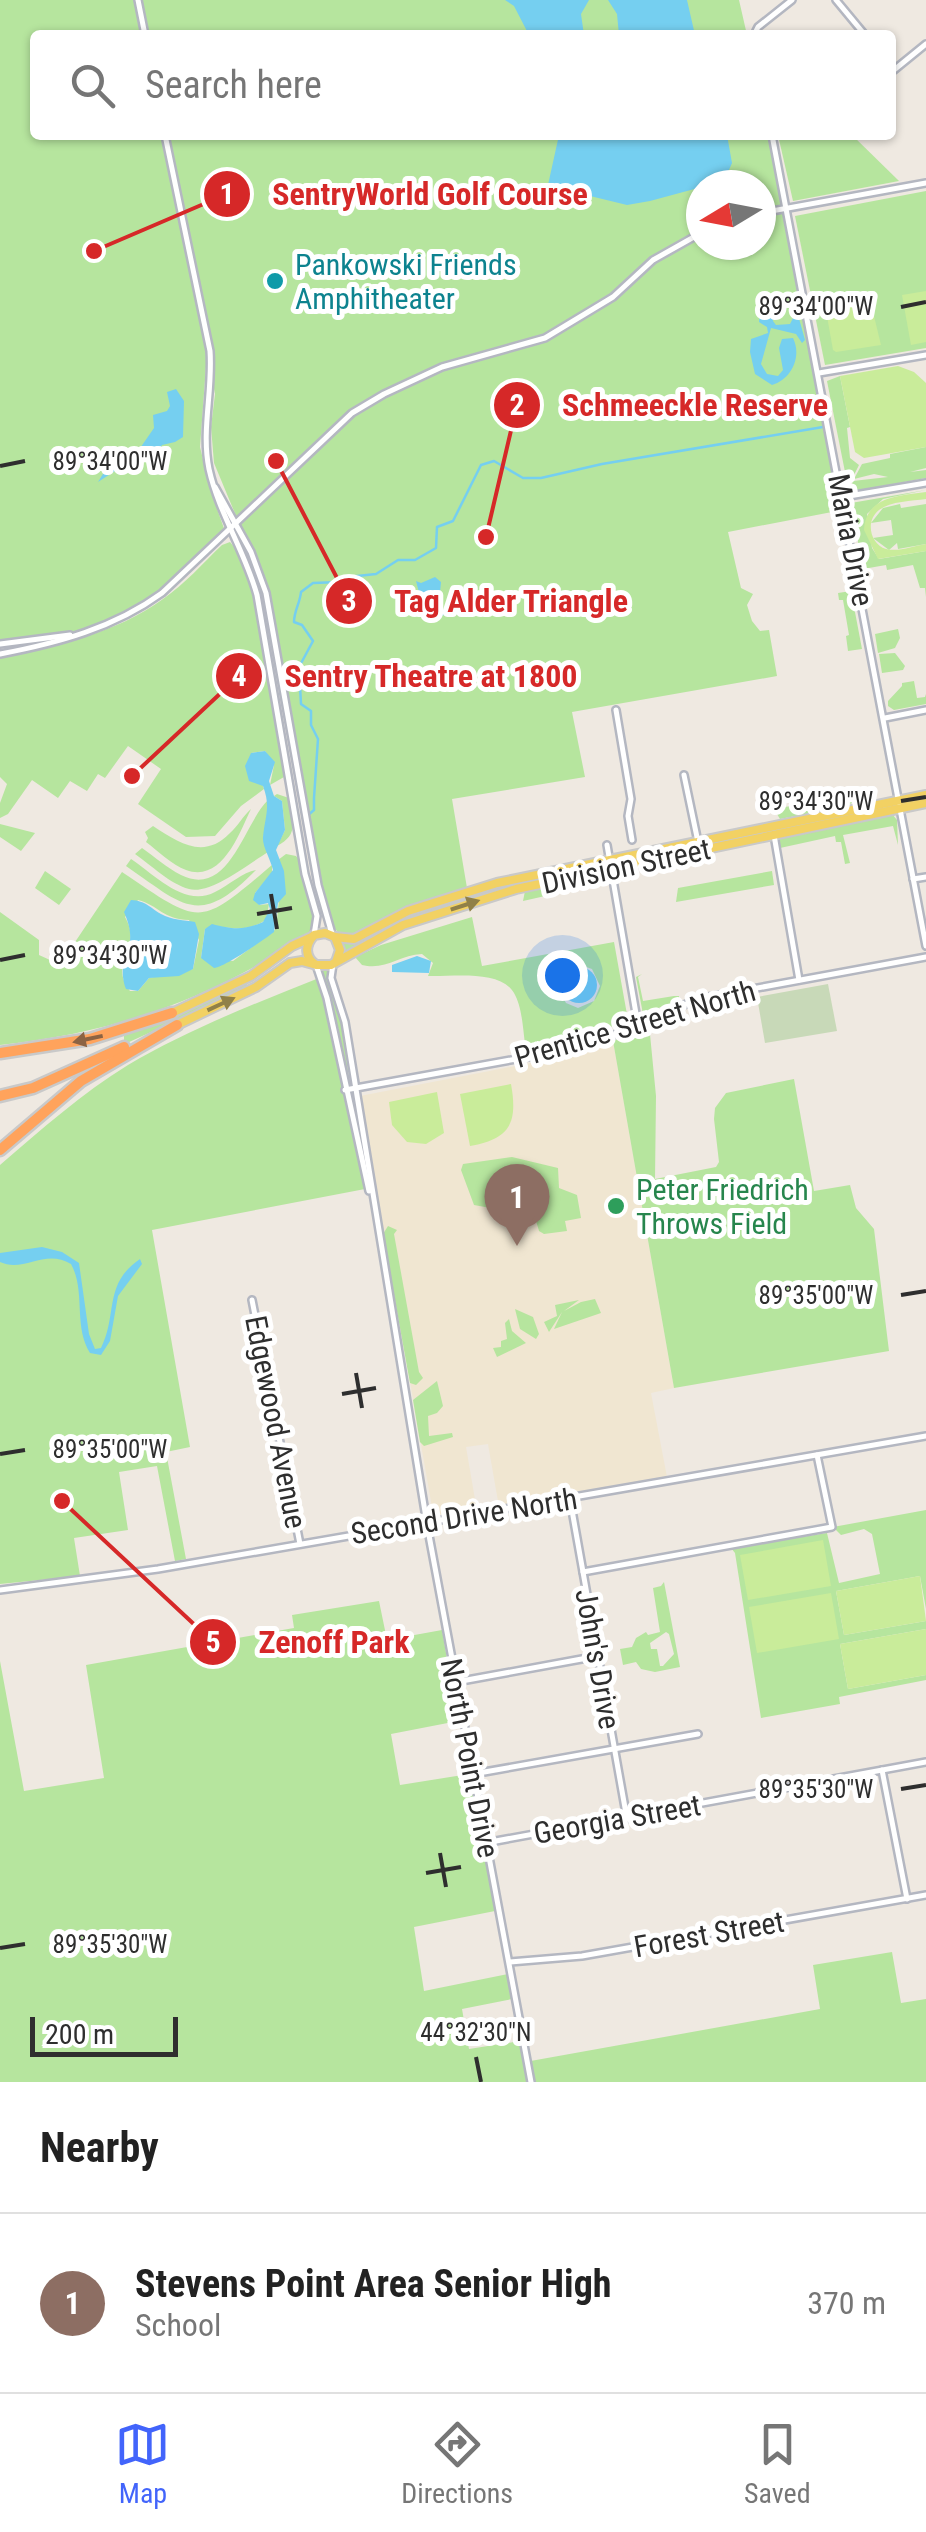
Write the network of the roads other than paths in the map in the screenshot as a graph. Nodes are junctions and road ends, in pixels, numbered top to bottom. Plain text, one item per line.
1 (138, 0) edge
2 (792, 0) edge
3 (836, 0) edge
4 (144, 30) edge
5 (756, 30) edge
6 (861, 30) edge
7 (926, 44) edge
8 (896, 65) edge
9 (166, 140) edge
10 (773, 140) edge
11 (926, 183) edge
12 (787, 208) junction
13 (776, 210) edge
14 (686, 241) edge
15 (926, 355) edge
16 (819, 374) junction
17 (926, 482) edge
18 (843, 497) junction
19 (234, 527) junction
20 (82, 633) junction
21 (0, 644) edge
22 (0, 654) edge
23 (616, 710) dead end
24 (926, 710) edge
25 (883, 718) junction
26 (684, 775) dead end
27 (926, 795) edge
28 (926, 803) edge
29 (899, 804) junction
30 (773, 830) junction
31 (632, 840) dead end
32 (607, 845) dead end
33 (699, 845) junction
34 (610, 864) junction
35 (926, 877) edge
36 (913, 880) junction
37 (334, 935) junction
38 (313, 936) junction
39 (926, 946) edge
40 (926, 957) edge
41 (335, 963) junction
42 (314, 964) junction
43 (798, 980) junction
44 (172, 1013) joint
45 (177, 1024) junction
46 (638, 1027) junction
47 (0, 1053) edge
48 (354, 1089) junction
49 (345, 1090) junction
50 (0, 1096) edge
51 (0, 1150) edge
52 (372, 1197) junction
53 (252, 1300) dead end
54 (926, 1436) edge
55 (817, 1455) junction
56 (570, 1499) junction
57 (428, 1522) junction
58 (300, 1544) junction
59 (583, 1572) junction
60 (0, 1590) edge
61 (598, 1656) junction
62 (456, 1682) junction
63 (698, 1734) dead end
64 (614, 1750) junction
65 (926, 1762) edge
66 (882, 1770) junction
67 (473, 1774) junction
68 (626, 1818) junction
69 (486, 1843) junction
70 (926, 1895) edge
71 (907, 1899) junction
72 (509, 1962) junction
73 (531, 2082) edge

1 - 4 street
2 - 5 street
3 - 6 street
7 - 8 street
9 - 19 street
10 - 12 street, Maria Drive
11 - 12 street
12 - 13 street
12 - 16 street, Maria Drive
14 - 19 street
15 - 16 street
16 - 18 street, Maria Drive
17 - 18 street
18 - 25 street, Maria Drive
19 - 20 street
19 - 37 street
19 - 38 street
20 - 21 street
20 - 22 street
23 - 31 street
24 - 25 street
25 - 29 street, Maria Drive
26 - 33 street
27 - 29 main road, Division Street
28 - 29 main road, Division Street
29 - 30 main road, Division Street
29 - 36 street, Maria Drive
30 - 33 main road, Division Street
30 - 43 street
32 - 34 street
33 - 34 main road, Division Street
34 - 37 main road, Division Street
41 -> 34 main road, Division Street
34 - 46 street
35 - 36 street
36 - 39 street, Maria Drive
37 - 38 main road
37 - 41 main road
38 - 42 main road
38 - 44 main road
40 - 43 street, Prentice Street North
41 - 42 main road
41 - 48 street, North Point Drive
45 -> 42 main road
42 - 49 street, North Point Drive
43 - 46 street, Prentice Street North
44 -> 47 highway
45 - 50 highway
45 - 51 highway
46 - 48 street, Prentice Street North
48 - 49 street, Prentice Street North
48 - 52 street, North Point Drive
49 - 52 street, North Point Drive
52 - 57 street, North Point Drive
53 - 58 street, Edgewood Avenue
54 - 55 street, Second Drive North
55 - 56 street, Second Drive North
55 - 59 street
56 - 57 street, Second Drive North
56 - 59 street, John's Drive
57 - 58 street, Second Drive North
57 - 62 street, North Point Drive
58 - 60 street, Second Drive North
59 - 61 street, John's Drive
61 - 62 street
61 - 64 street, John's Drive
62 - 67 street, North Point Drive
63 - 64 street
64 - 67 street
64 - 68 street, John's Drive
65 - 66 street, Georgia Street
66 - 68 street, Georgia Street
66 - 71 street
67 - 69 street, North Point Drive
68 - 69 street, Georgia Street
69 - 72 street, North Point Drive
70 - 71 street, Forest Street
71 - 72 street, Forest Street
72 - 73 street, North Point Drive

